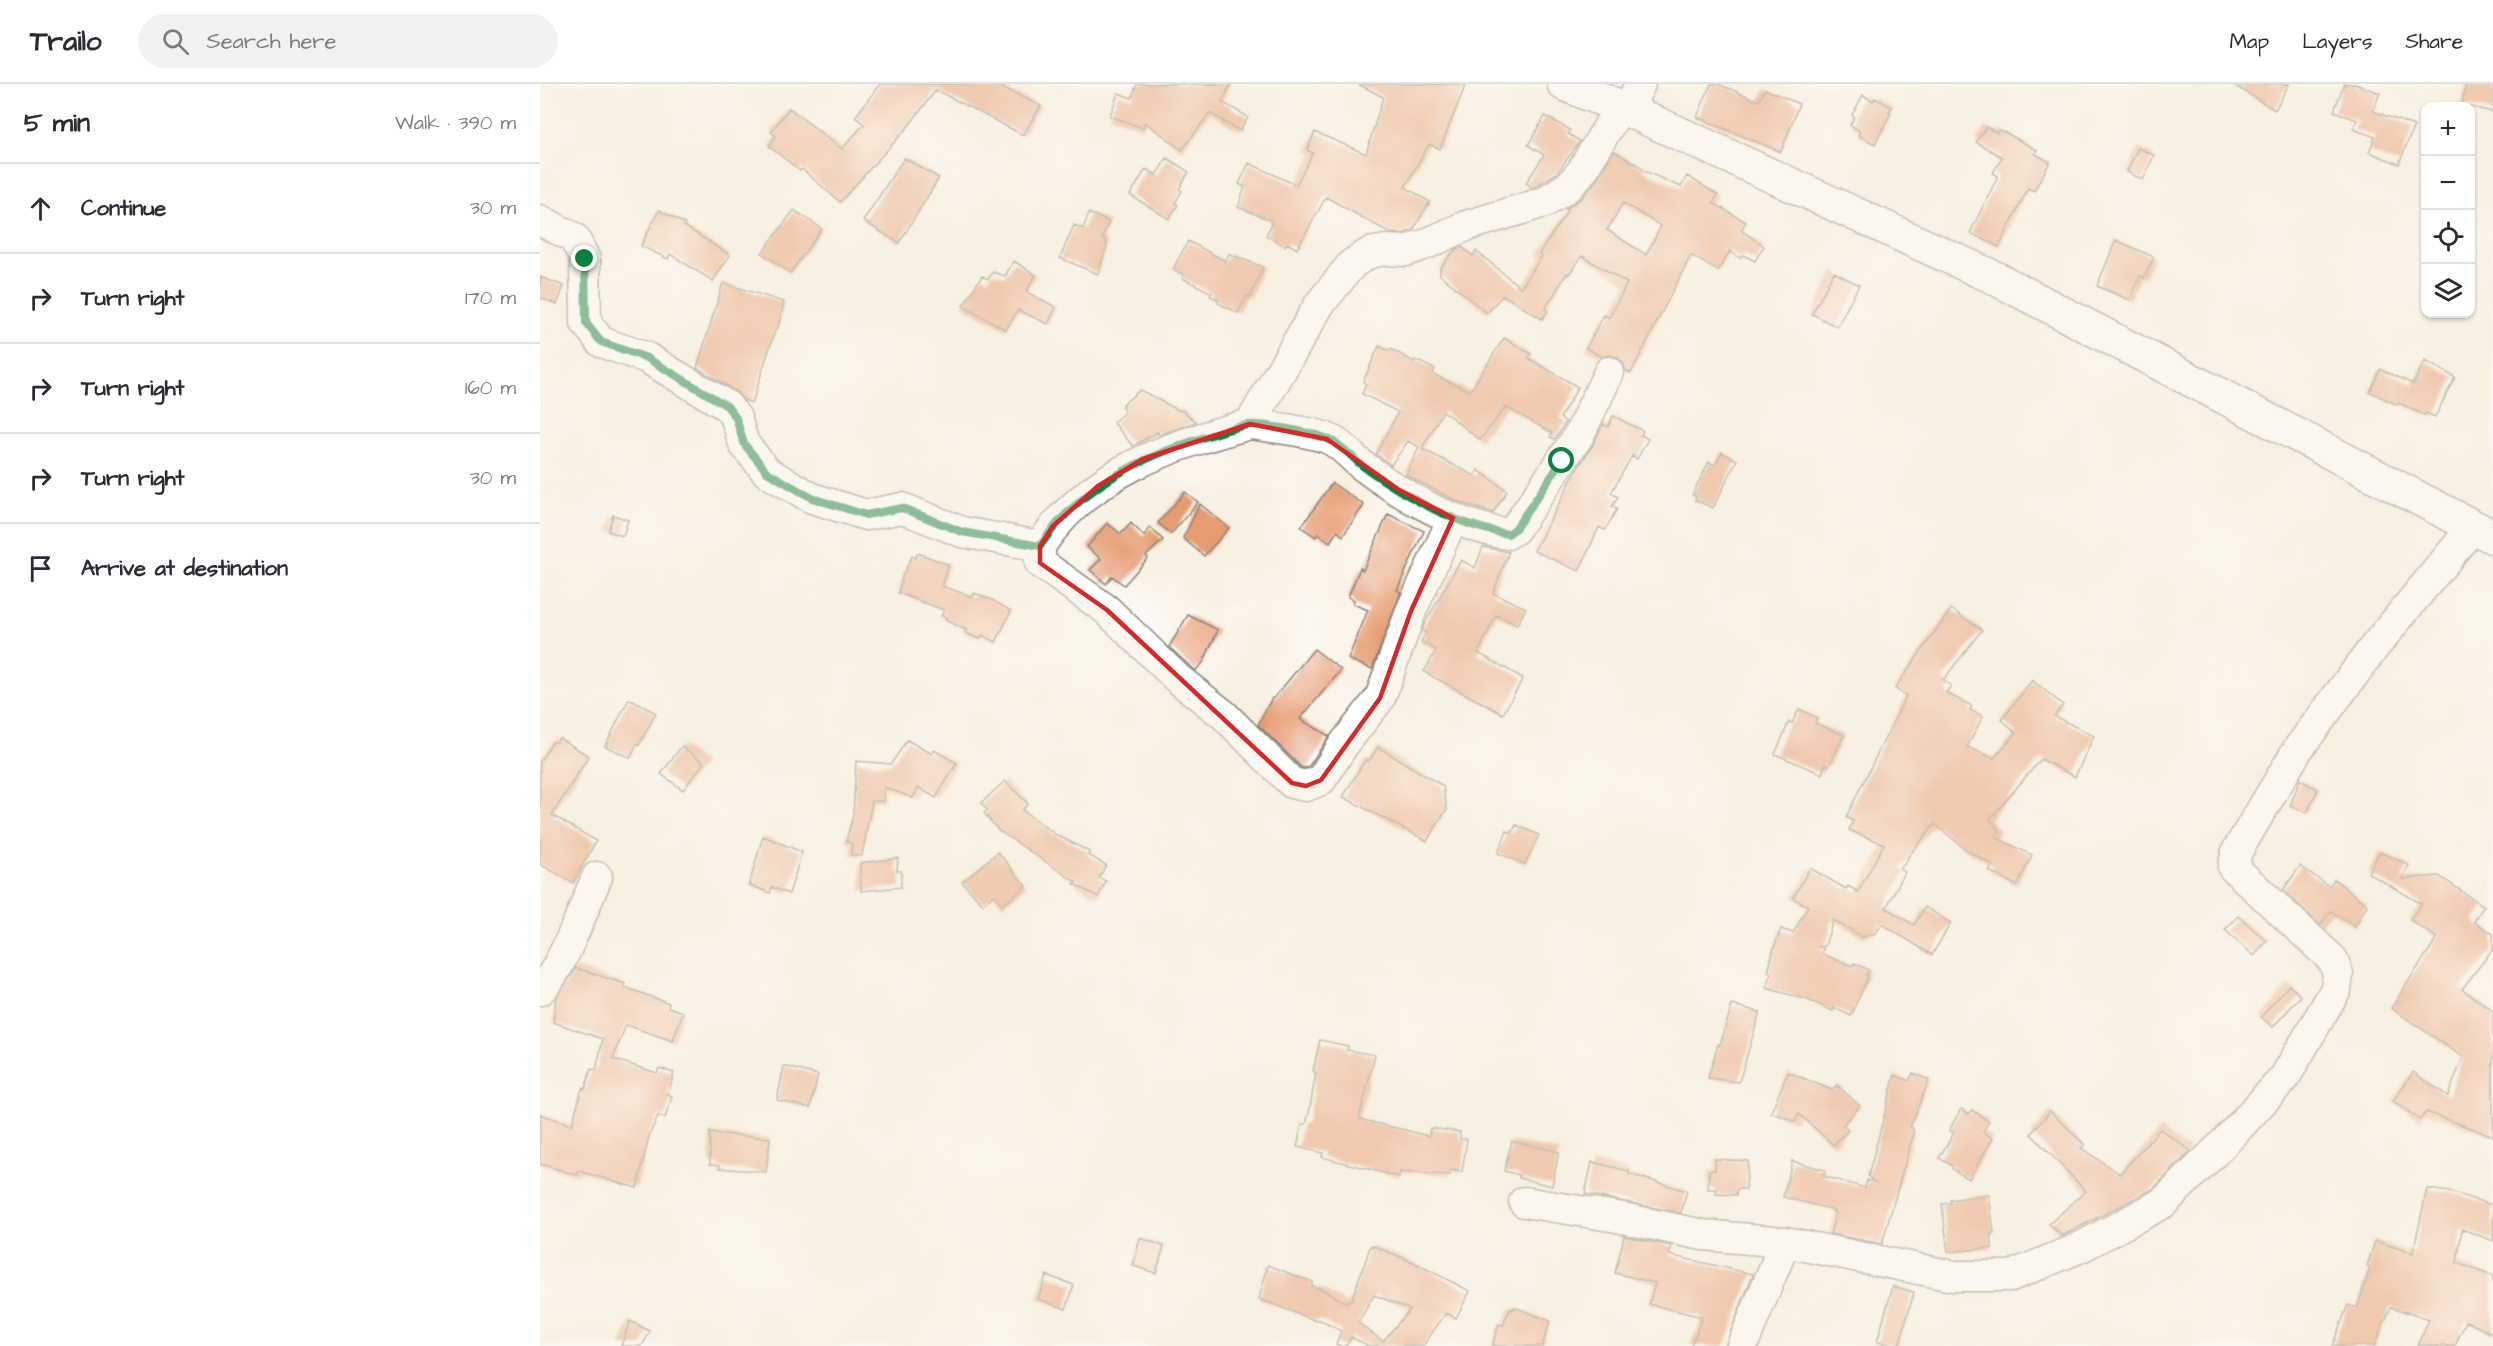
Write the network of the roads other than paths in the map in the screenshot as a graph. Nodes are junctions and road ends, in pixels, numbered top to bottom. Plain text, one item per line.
1 (1564, 84) edge
2 (1629, 100) edge
3 (540, 220) edge
4 (1609, 372) dead end
5 (1250, 424) junction
6 (1453, 518) junction
7 (2483, 532) edge
8 (1040, 546) junction
9 (597, 877) dead end
10 (540, 990) edge
11 (1524, 1202) dead end
12 (1785, 1242) junction
13 (1742, 1346) edge

1 - 2 main road
2 - 5 street
2 - 7 main road
3 - 8 street
4 - 6 street
5 - 6 street
5 - 8 street
6 - 8 street
7 - 12 street
9 - 10 street
11 - 12 street
12 - 13 street

